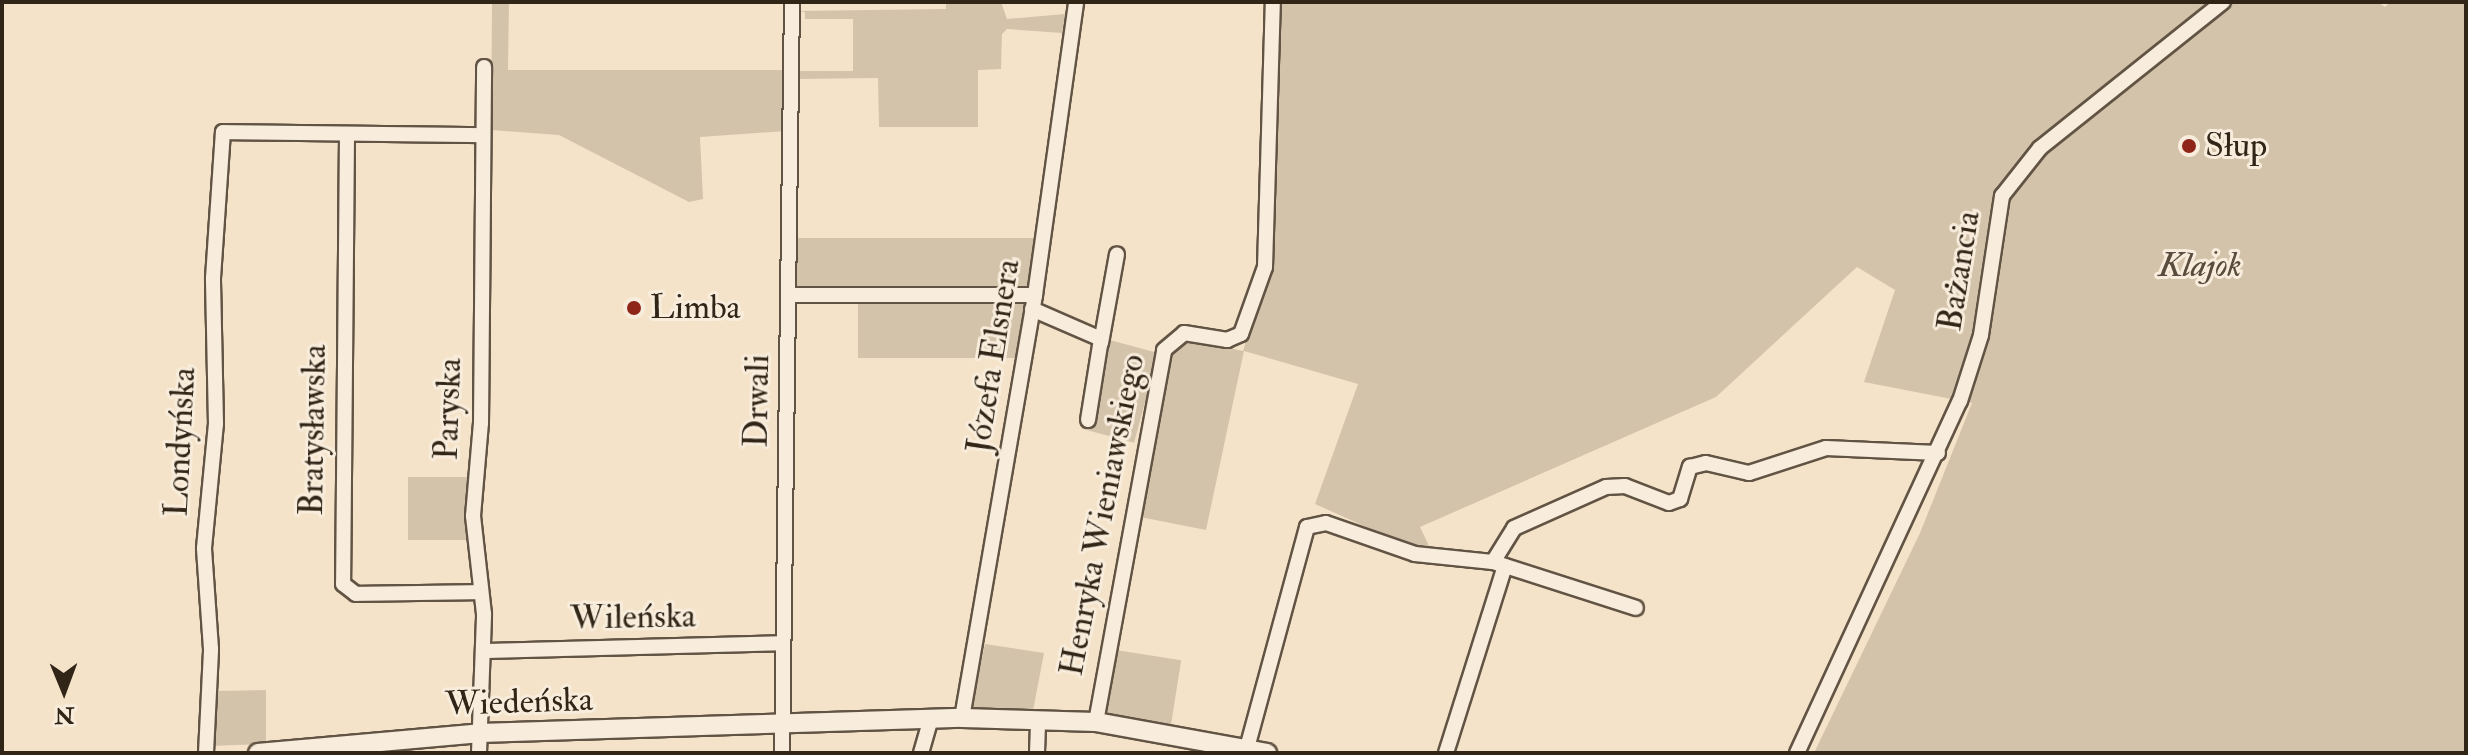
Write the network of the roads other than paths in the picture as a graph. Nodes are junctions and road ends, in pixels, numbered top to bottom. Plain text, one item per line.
1 (792, 2) edge
2 (1076, 2) edge
3 (1273, 2) edge
4 (2223, 2) edge
5 (484, 67) dead end
6 (347, 135) junction
7 (482, 135) junction
8 (1117, 254) dead end
9 (788, 295) junction
10 (1033, 302) junction
11 (1101, 343) junction
12 (1088, 420) dead end
13 (1938, 453) junction
14 (1499, 564) junction
15 (481, 592) junction
16 (1636, 608) dead end
17 (783, 643) junction
18 (484, 651) junction
19 (962, 718) junction
20 (930, 721) junction
21 (1038, 722) junction
22 (1096, 722) junction
23 (782, 728) junction
24 (480, 733) junction
25 (1247, 748) junction
26 (206, 753) edge
27 (258, 753) edge
28 (479, 753) edge
29 (782, 753) edge
30 (921, 753) edge
31 (1037, 753) edge
32 (1267, 753) edge
33 (1446, 753) edge
34 (1797, 753) edge

1 - 9 street, Drwali
2 - 10 street, Józefa Elsnera
3 - 22 street, Henryka Wieniawskiego
4 - 13 street, Bażancia
5 - 7 street, Paryska
6 - 7 street
6 - 15 street, Bratysławska
6 - 26 street, Londyńska
7 - 15 street, Paryska
8 - 11 street
9 - 10 street
9 - 17 street, Drwali
10 - 11 street
10 - 19 street, Józefa Elsnera
11 - 12 street
13 - 14 street
13 - 34 street, Bażancia
14 - 16 street
14 - 25 street
14 - 33 street
15 - 18 street, Paryska
17 - 18 street, Wileńska
17 - 23 street, Drwali
18 - 24 street, Paryska
19 - 20 street, Henryka Wieniawskiego
19 - 21 street, Henryka Wieniawskiego
20 - 23 street, Wiedeńska
20 - 30 street
21 - 22 street, Henryka Wieniawskiego
21 - 31 street
22 - 25 street
23 - 24 street, Wiedeńska
23 - 29 street, Drwali
24 - 27 street, Wiedeńska
24 - 28 street, Paryska
25 - 32 street

